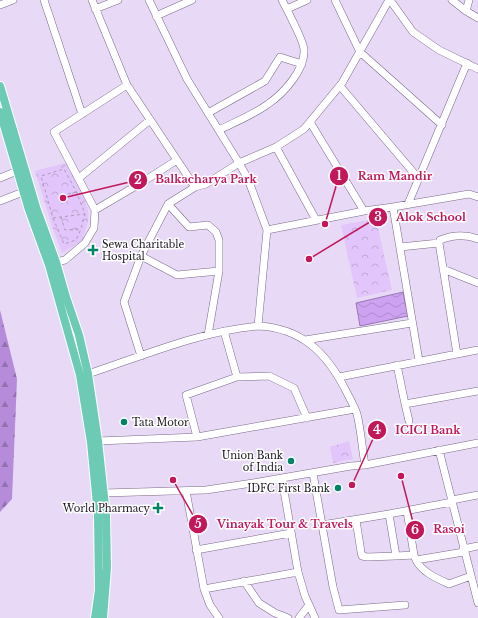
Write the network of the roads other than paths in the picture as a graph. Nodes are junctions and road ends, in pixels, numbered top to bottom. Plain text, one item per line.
1 (13, 0) edge
2 (44, 0) edge
3 (92, 0) edge
4 (118, 0) edge
5 (148, 0) edge
6 (192, 0) edge
7 (282, 0) edge
8 (307, 0) edge
9 (335, 0) edge
10 (390, 0) edge
11 (452, 0) edge
12 (469, 0) edge
13 (0, 5) edge
14 (287, 9) junction
15 (95, 10) junction
16 (466, 11) junction
17 (156, 16) junction
18 (478, 18) edge
19 (360, 52) junction
20 (468, 63) junction
21 (302, 64) junction
22 (478, 69) edge
23 (127, 85) junction
24 (0, 86) edge
25 (340, 86) junction
26 (0, 112) edge
27 (208, 113) junction
28 (82, 114) junction
29 (150, 120) junction
30 (310, 122) junction
31 (442, 124) junction
32 (219, 130) junction
33 (3, 133) edge
34 (276, 147) junction
35 (177, 160) junction
36 (240, 163) junction
37 (17, 171) junction
38 (0, 178) edge
39 (79, 178) junction
40 (419, 179) junction
41 (195, 187) junction
42 (23, 192) junction
43 (478, 197) edge
44 (0, 201) edge
45 (168, 204) junction
46 (408, 204) junction
47 (393, 207) junction
48 (95, 210) junction
49 (364, 211) junction
50 (316, 220) junction
51 (267, 230) junction
52 (478, 239) edge
53 (439, 243) junction
54 (400, 247) junction
55 (141, 256) junction
56 (56, 262) junction
57 (443, 269) junction
58 (219, 271) junction
59 (478, 283) edge
60 (412, 323) junction
61 (258, 326) junction
62 (224, 331) junction
63 (208, 335) junction
64 (305, 340) junction
65 (478, 350) edge
66 (458, 354) junction
67 (141, 356) junction
68 (418, 361) junction
69 (398, 365) junction
70 (88, 374) junction
71 (237, 376) junction
72 (339, 377) junction
73 (478, 391) edge
74 (405, 404) junction
75 (355, 409) junction
76 (307, 418) junction
77 (409, 421) dead end
78 (197, 437) junction
79 (98, 441) junction
80 (478, 443) edge
81 (439, 450) junction
82 (365, 465) junction
83 (314, 475) junction
84 (282, 480) junction
85 (104, 493) junction
86 (186, 493) junction
87 (478, 495) edge
88 (452, 501) junction
89 (407, 511) junction
90 (389, 514) junction
91 (356, 520) junction
92 (322, 525) junction
93 (291, 533) junction
94 (478, 546) edge
95 (196, 550) junction
96 (464, 551) junction
97 (396, 556) junction
98 (415, 557) junction
99 (298, 572) junction
100 (471, 576) junction
101 (244, 582) junction
102 (204, 589) junction
103 (478, 603) edge
104 (405, 604) dead end
105 (309, 605) junction
106 (339, 610) junction
107 (95, 618) edge
108 (103, 618) edge
109 (219, 618) edge
110 (288, 618) edge
111 (298, 618) edge
112 (315, 618) edge
113 (342, 618) edge

1 - 13 street
2 - 28 street
3 - 15 street
4 - 15 street
5 - 17 street
6 - 17 street
7 - 14 street
8 - 14 street
9 - 19 street
10 - 19 street
10 - 20 street
11 - 16 street
12 - 16 street
14 - 21 street
15 - 23 street
16 - 18 street
17 - 27 street
19 - 25 street
19 - 31 street
20 - 22 street
20 - 31 street
21 - 27 street
21 - 32 street
23 - 28 street
23 - 29 street
24 - 56 main road
25 - 30 street
25 - 40 street
26 - 33 main road
27 - 32 street
28 - 39 street
29 - 35 street
29 - 39 street
30 - 34 street
30 - 49 street
31 - 40 street
32 - 36 street
33 - 37 main road
34 - 36 street
34 - 50 street
35 - 41 street
35 - 48 street
36 - 41 street
36 - 51 street
37 - 38 street
37 - 42 main road
39 - 48 street
40 - 46 street
41 - 45 street
42 - 44 street
42 - 107 main road
43 - 46 street
45 - 55 street
45 - 58 street
46 - 47 street
47 - 49 street
47 - 54 street
48 - 56 street
49 - 50 street
50 - 51 street
51 - 61 street
52 - 53 street
53 - 54 street
53 - 57 street
54 - 60 street
55 - 58 street
55 - 67 street
56 - 70 main road
57 - 59 street
57 - 66 street
58 - 63 street
60 - 64 street
60 - 68 street
61 - 62 street
61 - 64 street
62 - 63 street
62 - 71 street
63 - 67 street
64 - 72 street
65 - 66 street
66 - 68 street
67 - 70 street
68 - 69 street
69 - 72 street
69 - 74 street
70 - 79 main road
71 - 76 street
71 - 78 street
72 - 75 street
73 - 74 street
74 - 77 street
75 - 76 street
75 - 82 street
76 - 78 street
78 - 79 street
79 - 85 main road
80 - 81 street
81 - 82 street
81 - 88 street
82 - 83 street
83 - 84 street
83 - 92 street
84 - 86 street
84 - 93 street
85 - 86 street
85 - 108 main road
86 - 95 street
87 - 88 street
88 - 89 street
88 - 96 street
89 - 90 street
89 - 98 street
90 - 91 street
90 - 97 street
91 - 92 street
91 - 97 street
92 - 106 street
93 - 95 street
93 - 99 street
94 - 96 street
95 - 102 street
96 - 98 street
96 - 100 street
97 - 98 street
98 - 100 street
99 - 101 street
99 - 105 street
100 - 103 street
101 - 102 street
101 - 110 street
102 - 109 street
104 - 106 street
105 - 111 street
105 - 112 street
106 - 113 street

